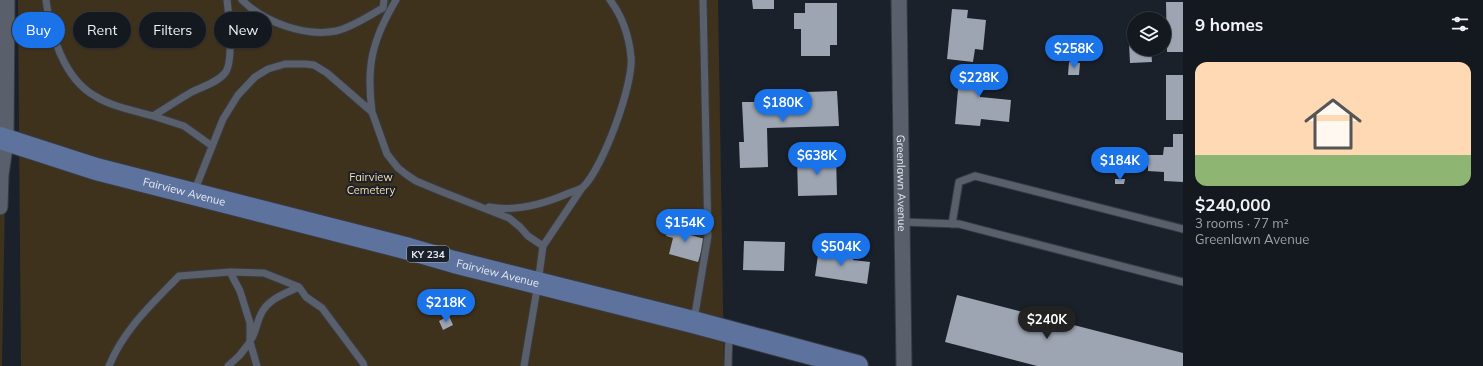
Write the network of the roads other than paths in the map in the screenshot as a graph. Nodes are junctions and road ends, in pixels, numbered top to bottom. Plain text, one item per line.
1 (7, 0) edge
2 (46, 0) edge
3 (227, 0) edge
4 (242, 0) edge
5 (396, 0) edge
6 (610, 0) edge
7 (703, 0) edge
8 (898, 0) edge
9 (383, 4) edge
10 (372, 112) junction
11 (153, 116) junction
12 (3, 139) edge
13 (212, 146) junction
14 (582, 188) junction
15 (194, 194) junction
16 (473, 204) junction
17 (0, 207) edge
18 (902, 222) junction
19 (952, 224) junction
20 (1183, 229) edge
21 (543, 246) junction
22 (230, 272) junction
23 (1183, 282) edge
24 (538, 283) junction
25 (299, 287) junction
26 (694, 322) junction
27 (729, 332) junction
28 (250, 342) junction
29 (364, 365) edge
30 (109, 366) edge
31 (228, 366) edge
32 (257, 366) edge
33 (524, 366) edge
34 (728, 366) edge
35 (857, 366) edge
36 (904, 366) edge

1 - 12 street
2 - 11 lane
3 - 11 lane
4 - 9 lane
5 - 9 lane
5 - 10 lane
6 - 14 lane
7 - 26 lane
8 - 18 street, Greenlawn Avenue
10 - 13 lane
10 - 16 lane
11 - 13 lane
12 - 15 main road, Fairview Avenue / KY 234
12 - 17 street
13 - 15 lane
14 - 16 lane
14 - 21 lane
15 - 24 main road, Fairview Avenue / KY 234
16 - 21 lane
18 - 19 lane
18 - 36 street, Greenlawn Avenue
19 - 20 lane
19 - 23 lane
21 - 24 lane
22 - 25 lane
22 - 28 lane
22 - 30 lane
24 - 26 main road, Fairview Avenue / KY 234
24 - 33 lane
25 - 28 lane
25 - 29 lane
26 - 27 main road, Fairview Avenue / KY 234
27 - 34 lane
27 - 35 main road, Fairview Avenue / KY 234
28 - 31 lane
28 - 32 lane

